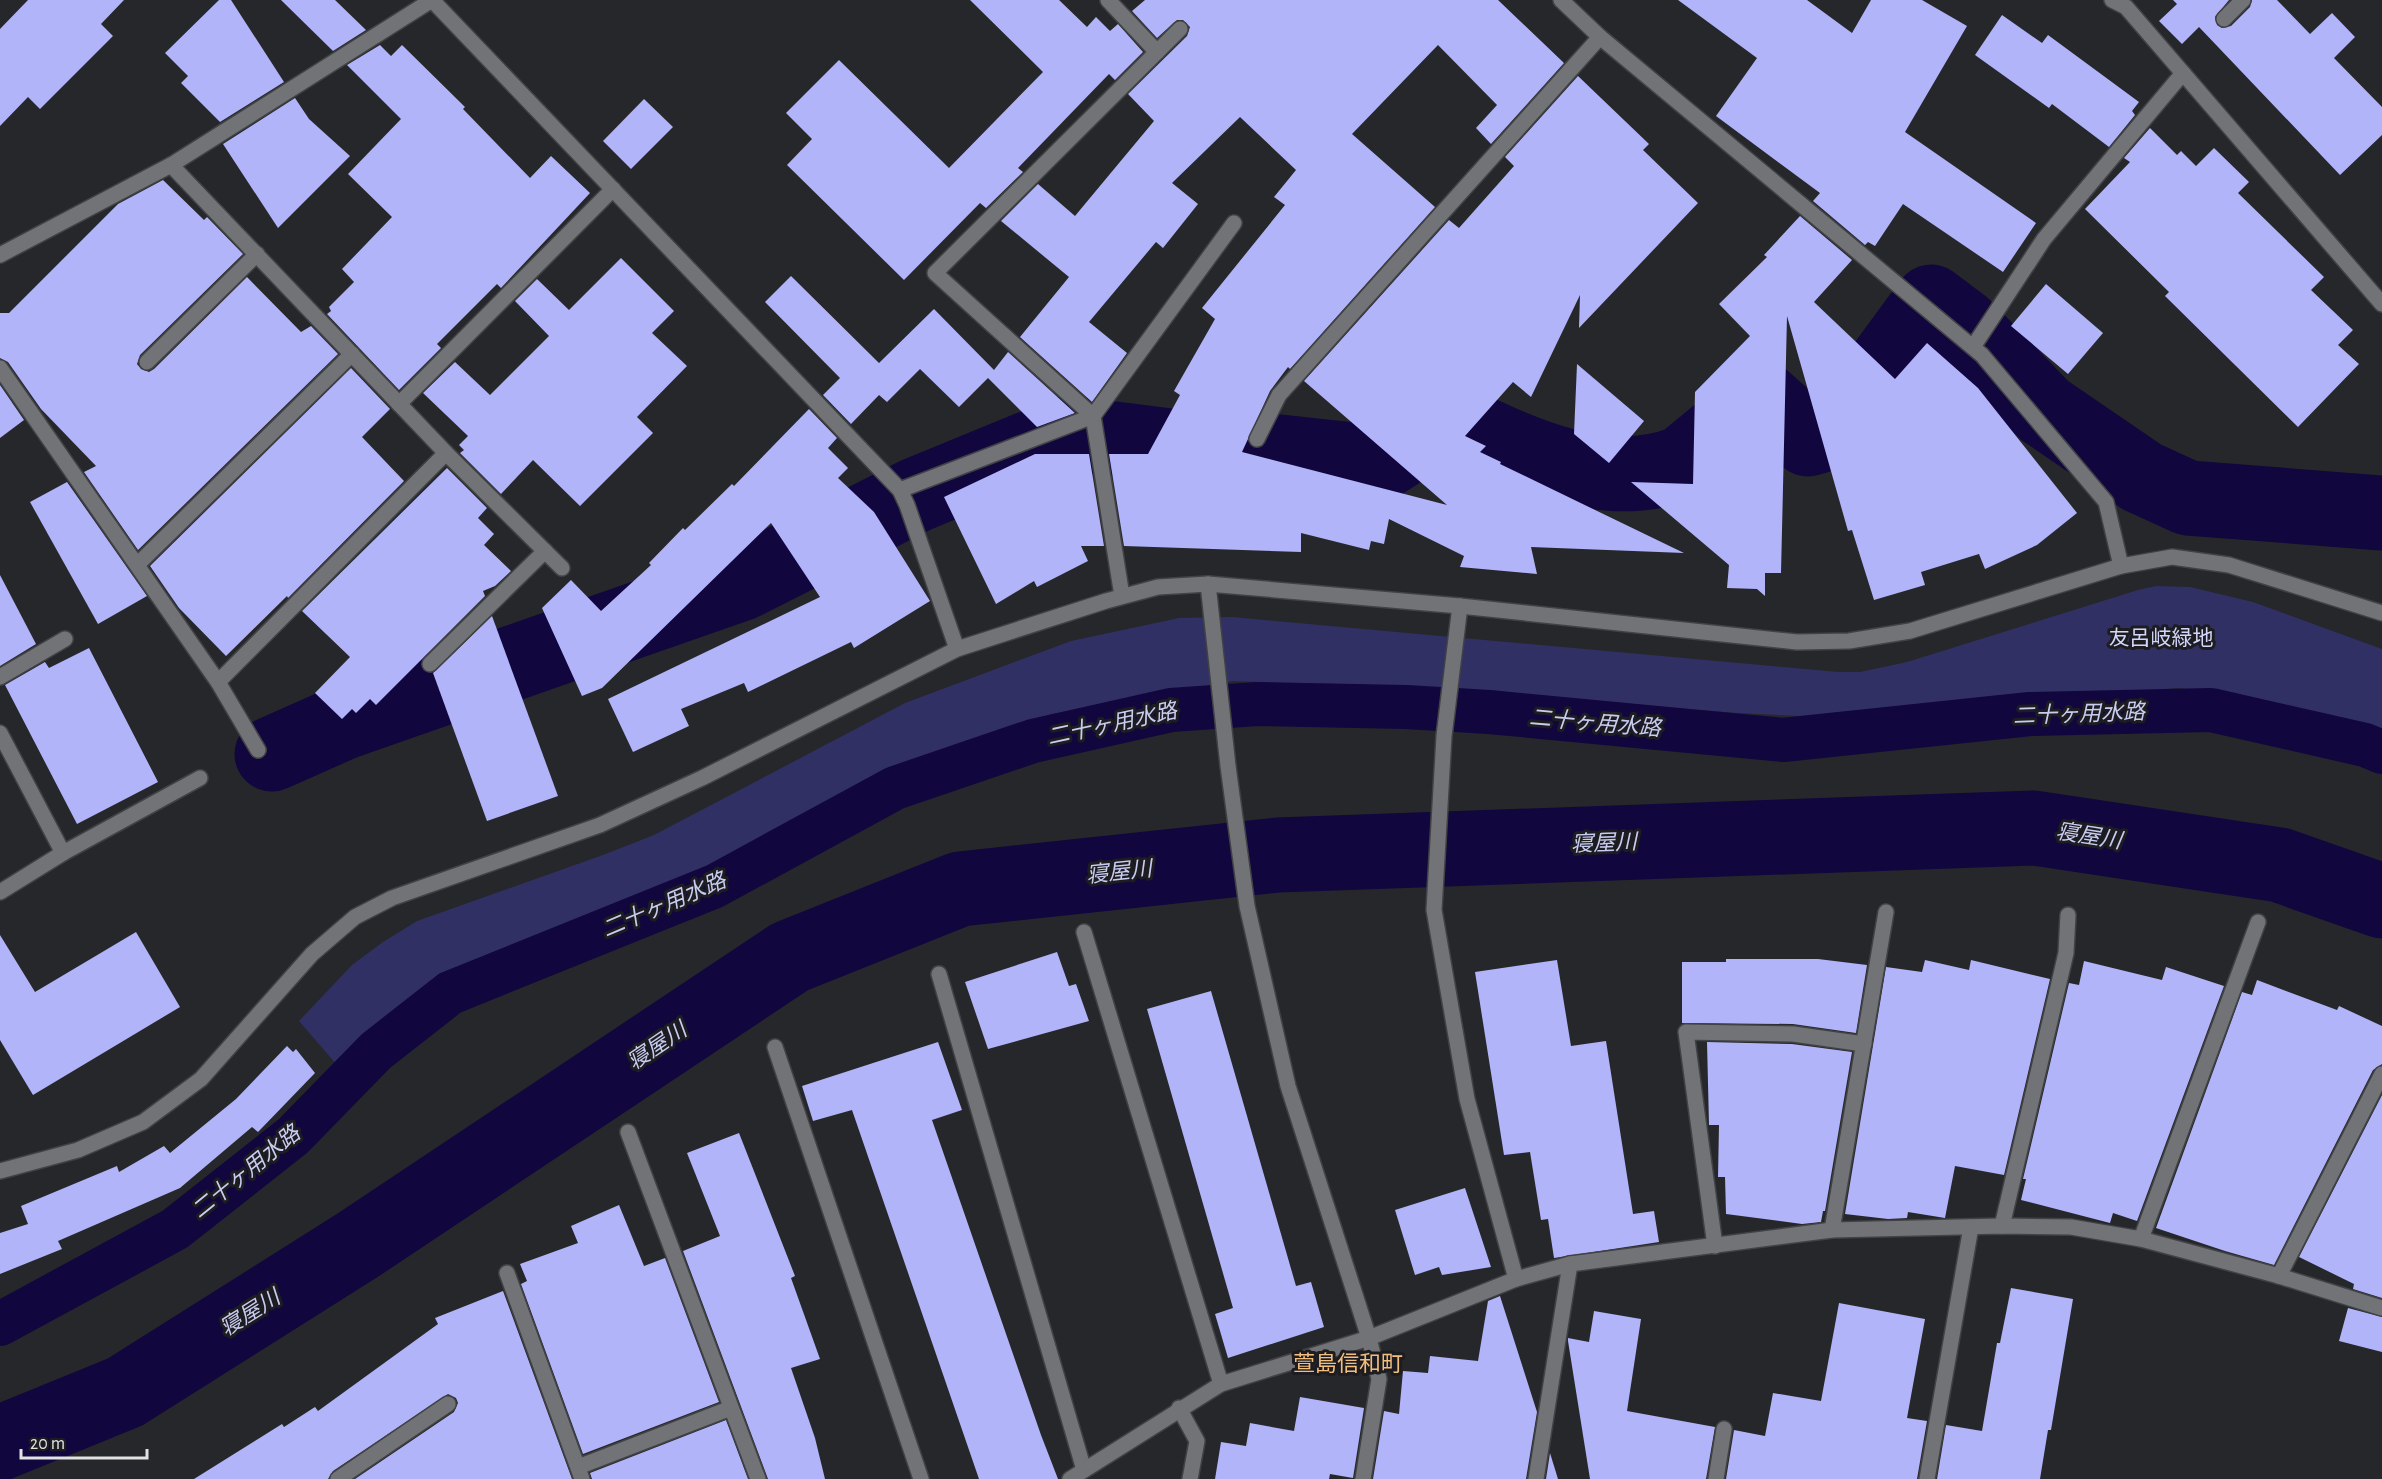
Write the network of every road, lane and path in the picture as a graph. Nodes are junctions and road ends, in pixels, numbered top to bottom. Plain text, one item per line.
1 (432, 0) edge
2 (1108, 0) edge
3 (1561, 0) edge
4 (2112, 0) edge
5 (2243, 0) edge
6 (2224, 18) dead end
7 (1180, 29) dead end
8 (1600, 37) junction
9 (1157, 52) junction
10 (2183, 73) junction
11 (171, 165) junction
12 (613, 189) junction
13 (1234, 223) dead end
14 (257, 254) junction
15 (0, 255) edge
16 (2382, 304) edge
17 (1973, 347) junction
18 (352, 354) junction
19 (147, 362) dead end
20 (0, 368) edge
21 (399, 404) junction
22 (1093, 416) junction
23 (1257, 439) dead end
24 (446, 453) junction
25 (903, 497) junction
26 (545, 551) junction
27 (138, 564) junction
28 (2121, 566) junction
29 (562, 568) dead end
30 (1208, 584) junction
31 (1122, 596) junction
32 (1460, 606) junction
33 (2382, 614) edge
34 (65, 639) dead end
35 (957, 649) junction
36 (430, 664) dead end
37 (0, 677) edge
38 (218, 682) junction
39 (0, 734) edge
40 (258, 750) dead end
41 (200, 778) dead end
42 (63, 854) junction
43 (0, 892) edge
44 (1886, 912) dead end
45 (2068, 915) dead end
46 (2258, 921) dead end
47 (1084, 932) dead end
48 (939, 975) dead end
49 (1864, 1044) junction
50 (774, 1047) dead end
51 (2382, 1074) edge
52 (628, 1132) dead end
53 (0, 1171) edge
54 (2002, 1226) junction
55 (1971, 1227) junction
56 (1832, 1230) junction
57 (2141, 1239) junction
58 (1715, 1246) junction
59 (1570, 1264) junction
60 (507, 1273) dead end
61 (2279, 1276) junction
62 (1516, 1279) junction
63 (2382, 1308) edge
64 (1369, 1338) junction
65 (1221, 1384) junction
66 (448, 1404) dead end
67 (731, 1408) junction
68 (1179, 1408) junction
69 (1724, 1429) dead end
70 (1084, 1470) junction
71 (580, 1473) edge
72 (338, 1479) edge
73 (758, 1479) edge
74 (921, 1479) edge
75 (1070, 1479) edge
76 (1190, 1479) edge
77 (1363, 1479) edge
78 (1536, 1479) edge
79 (1716, 1479) edge
80 (1927, 1479) edge

1 - 11 street
1 - 12 street
2 - 9 street
3 - 8 street
4 - 10 street
5 - 6 street
7 - 9 street
8 - 17 street
8 - 23 street
9 - 22 street
10 - 16 street
10 - 17 street
11 - 14 street
11 - 15 street
12 - 21 street
12 - 25 street
13 - 22 street
14 - 18 street
14 - 19 street
17 - 28 street
18 - 21 street
18 - 27 street
20 - 27 street
21 - 24 street
22 - 25 street
22 - 31 street
24 - 26 street
24 - 38 street
25 - 35 street
26 - 29 street
26 - 36 street
27 - 38 street
28 - 32 street
28 - 33 street
30 - 31 street
30 - 32 street
30 - 64 street
31 - 35 street
32 - 62 street
34 - 37 street
35 - 53 street
38 - 40 street
39 - 42 street
41 - 42 street
42 - 43 street
44 - 49 street
45 - 54 street
46 - 57 street
47 - 65 street
48 - 70 street
49 - 56 street
49 - 58 street
50 - 74 street
51 - 61 street
52 - 67 street
54 - 55 street
54 - 57 street
55 - 56 street
55 - 80 street
56 - 58 street
57 - 61 street
58 - 59 street
59 - 62 street
59 - 78 street
60 - 71 street
61 - 63 street
62 - 64 street
64 - 65 street
64 - 77 street
65 - 68 street
66 - 72 street
67 - 71 street
67 - 73 street
68 - 70 street
68 - 76 street
69 - 79 street
70 - 75 street

